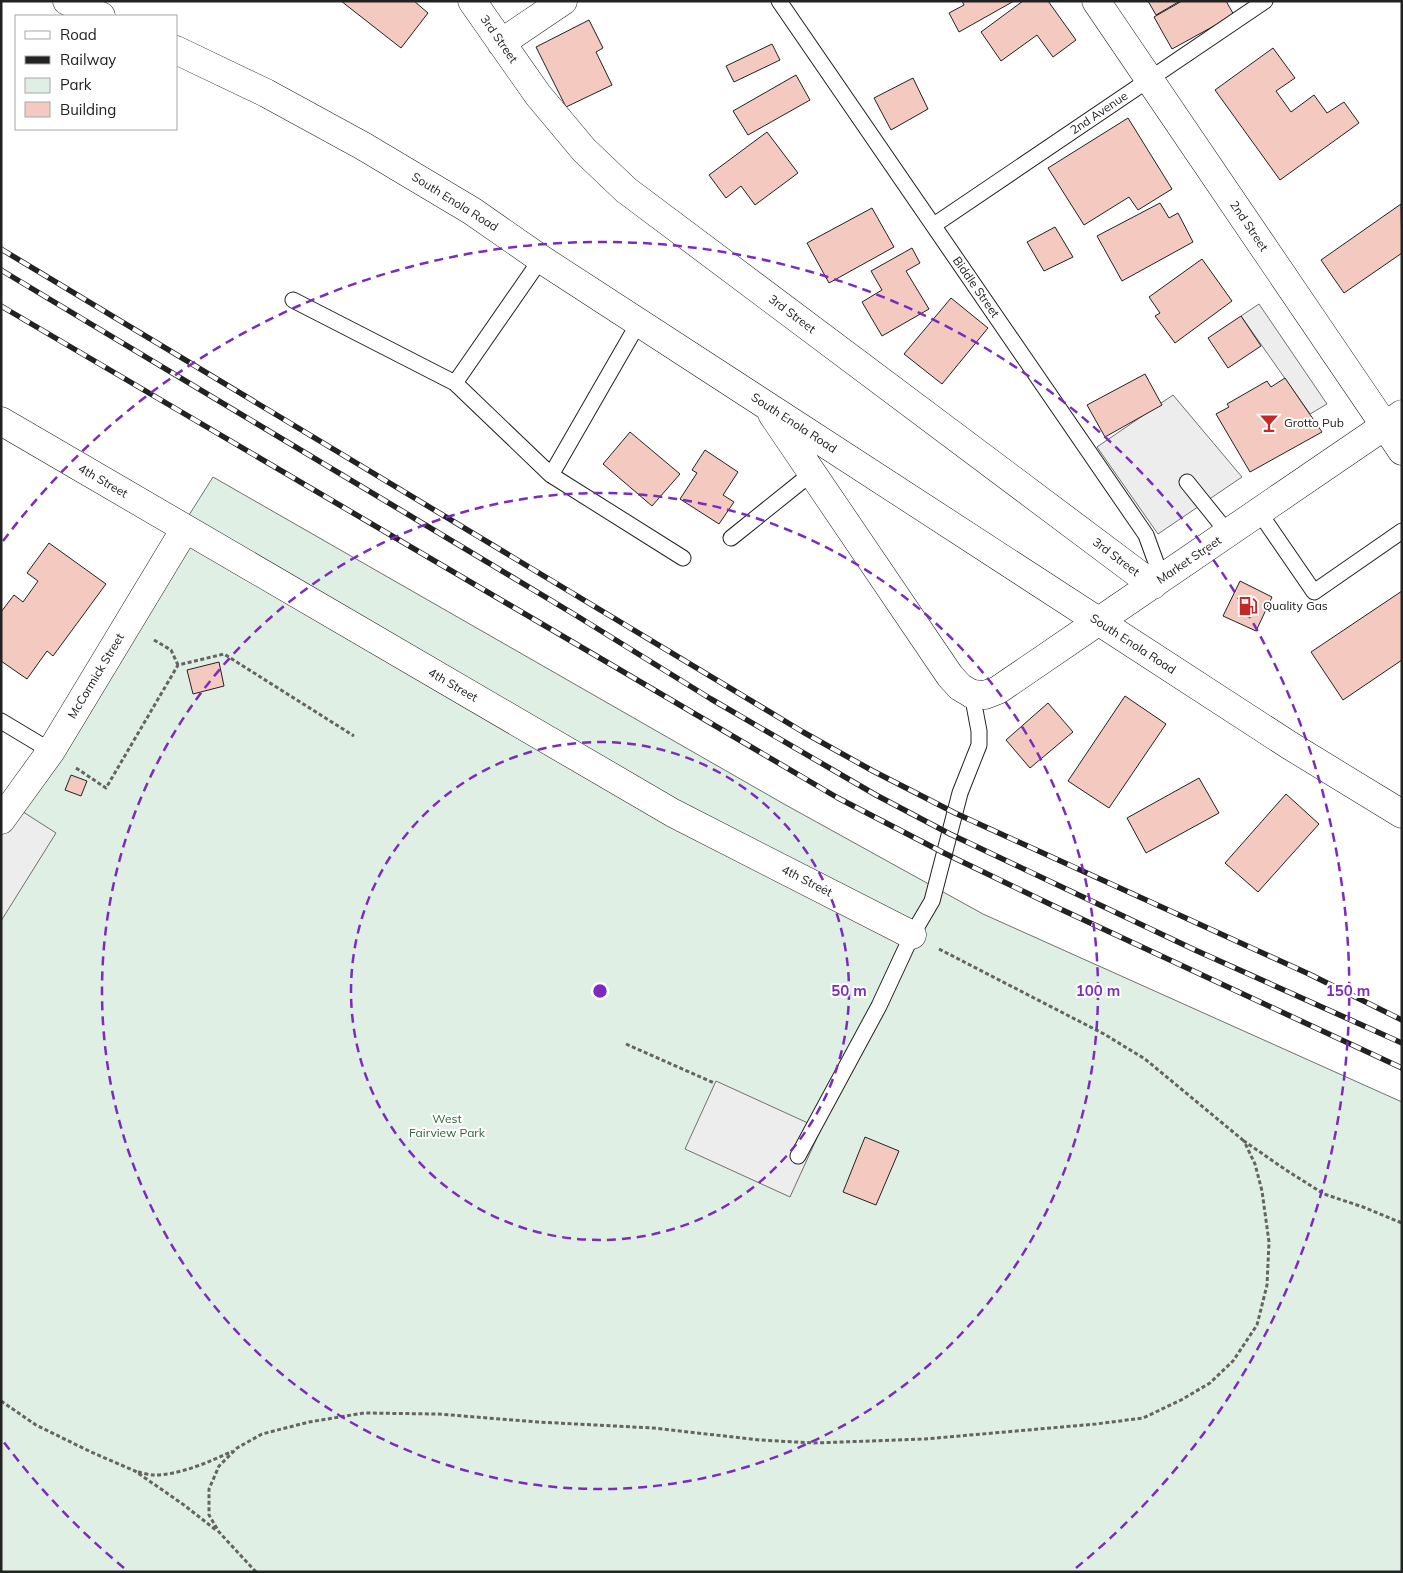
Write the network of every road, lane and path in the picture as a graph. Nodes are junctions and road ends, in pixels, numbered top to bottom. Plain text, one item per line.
1 (67, 1) edge
2 (472, 1) edge
3 (563, 1) edge
4 (778, 1) edge
5 (1096, 1) edge
6 (1265, 1) edge
7 (99, 15) edge
8 (501, 43) junction
9 (178, 51) edge
10 (1149, 80) junction
11 (934, 226) junction
12 (541, 258) junction
13 (293, 300) dead end
14 (639, 322) junction
15 (455, 383) junction
16 (765, 404) junction
17 (1393, 420) edge
18 (1, 421) edge
19 (1402, 451) edge
20 (812, 473) junction
21 (551, 475) junction
22 (1187, 482) dead end
23 (1259, 512) junction
24 (185, 529) junction
25 (1402, 531) edge
26 (1228, 534) junction
27 (732, 538) dead end
28 (683, 558) dead end
29 (1157, 582) junction
30 (1099, 621) junction
31 (972, 694) junction
32 (1, 721) edge
33 (354, 736) dead end
34 (50, 751) junction
35 (1402, 814) edge
36 (1, 820) edge
37 (912, 935) junction
38 (626, 1044) dead end
39 (714, 1083) dead end
40 (1244, 1141) junction
41 (798, 1156) dead end
42 (1402, 1224) edge
43 (1, 1401) edge
44 (237, 1448) junction
45 (135, 1471) junction
46 (219, 1532) junction
47 (256, 1572) edge

1 - 7 street
2 - 8 street, 3rd Street
3 - 8 street
4 - 11 lane, Biddle Street
5 - 10 street, 2nd Street
6 - 10 lane, 2nd Avenue
8 - 29 street, 3rd Street
9 - 12 street, South Enola Road
10 - 11 lane, 2nd Avenue
10 - 17 street, 2nd Street
11 - 29 lane, Biddle Street
12 - 14 street, South Enola Road
12 - 15 lane
13 - 15 lane
14 - 16 street, South Enola Road
14 - 21 lane
15 - 21 lane
16 - 20 street
16 - 30 street, South Enola Road
17 - 19 street, 2nd Street
17 - 23 street, Market Street
18 - 24 street, 4th Street
20 - 27 lane
20 - 31 street
21 - 28 lane
22 - 26 lane
23 - 25 lane
23 - 26 street, Market Street
24 - 34 street, McCormick Street
24 - 37 street, 4th Street
26 - 29 street, Market Street
29 - 30 street, Market Street
30 - 31 street, Market Street
30 - 35 street, South Enola Road
31 - 37 lane
32 - 34 lane
33 - 34 path
34 - 36 street, McCormick Street
37 - 40 path
37 - 41 lane
38 - 39 path
40 - 42 path
40 - 44 path
43 - 45 path
44 - 45 path
44 - 46 path
45 - 46 path
46 - 47 path

